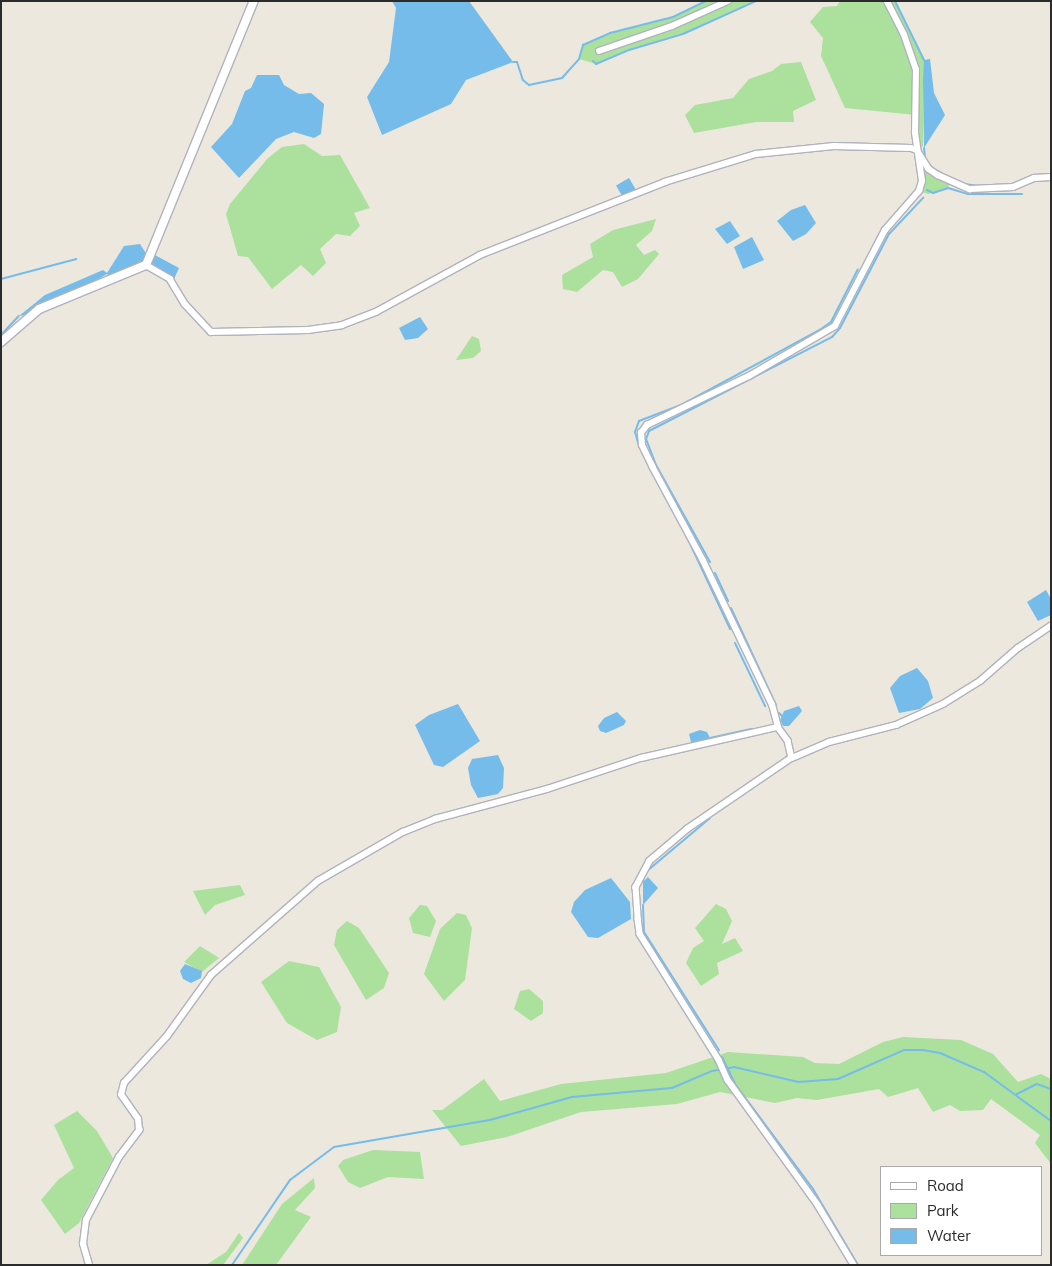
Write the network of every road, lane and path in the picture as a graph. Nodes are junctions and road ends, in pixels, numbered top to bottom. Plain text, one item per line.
1 (254, 1) edge
2 (728, 1) edge
3 (887, 1) edge
4 (599, 51) dead end
5 (917, 150) junction
6 (1051, 177) edge
7 (146, 265) junction
8 (1, 342) edge
9 (1051, 626) edge
10 (778, 727) junction
11 (792, 758) junction
12 (89, 1265) edge
13 (854, 1265) edge

1 - 7 street
2 - 4 street
3 - 5 street
5 - 6 street
5 - 7 street
5 - 10 street
7 - 8 street
9 - 11 street
10 - 11 street
10 - 12 street
11 - 13 street

